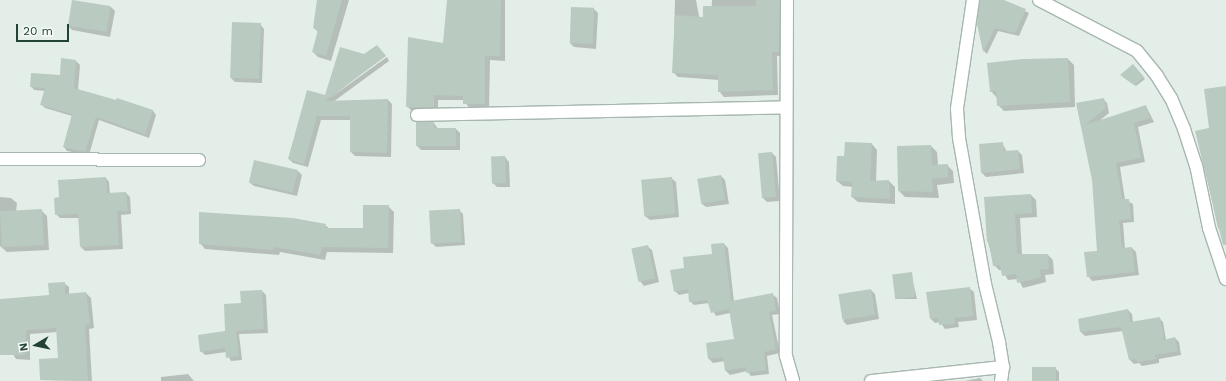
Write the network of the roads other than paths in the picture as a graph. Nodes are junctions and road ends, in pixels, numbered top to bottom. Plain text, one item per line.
1 (787, 0) edge
2 (972, 0) edge
3 (1039, 0) edge
4 (786, 108) junction
5 (417, 115) dead end
6 (0, 159) edge
7 (200, 160) dead end
8 (1226, 279) edge
9 (1003, 367) junction
10 (793, 381) edge
11 (871, 381) edge
12 (1002, 381) edge

1 - 4 street
2 - 9 street
3 - 8 street
4 - 5 street
4 - 10 street
6 - 7 street
9 - 11 street
9 - 12 street

